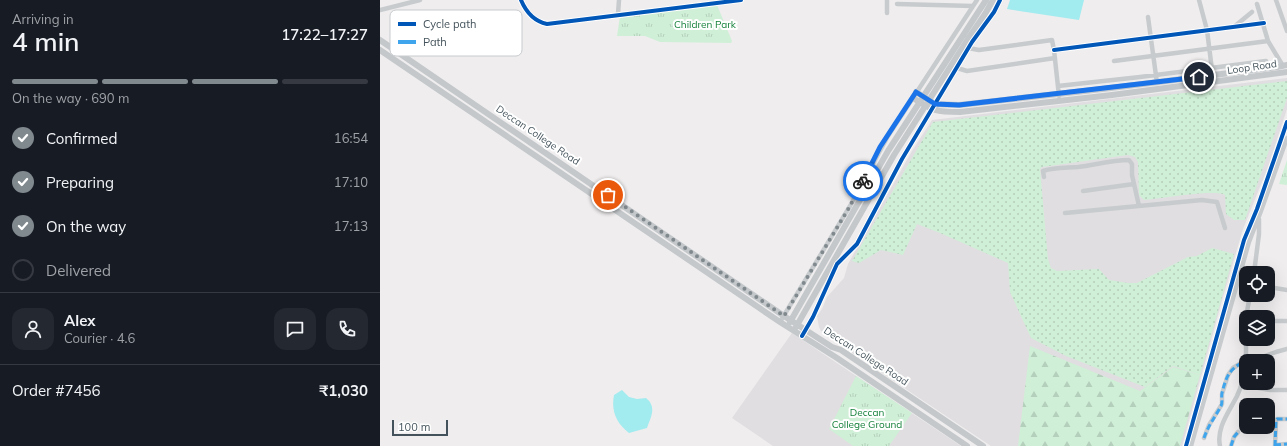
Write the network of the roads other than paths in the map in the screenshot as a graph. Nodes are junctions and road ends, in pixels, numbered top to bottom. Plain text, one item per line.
1 (420, 0) edge
2 (521, 0) edge
3 (619, 0) edge
4 (741, 0) edge
5 (887, 0) edge
6 (977, 0) edge
7 (986, 0) edge
8 (993, 0) edge
9 (1000, 0) edge
10 (1199, 0) edge
11 (1276, 0) edge
12 (720, 1) edge
13 (897, 4) dead end
14 (1257, 4) dead end
15 (974, 6) junction
16 (381, 10) edge
17 (1252, 12) dead end
18 (618, 14) junction
19 (887, 14) dead end
20 (380, 17) edge
21 (1148, 17) dead end
22 (1264, 23) junction
23 (1234, 27) junction
24 (1207, 30) junction
25 (1287, 31) edge
26 (1151, 38) junction
27 (380, 40) edge
28 (1268, 41) junction
29 (390, 47) edge
30 (968, 48) junction
31 (1210, 49) junction
32 (380, 50) edge
33 (1054, 50) junction
34 (403, 56) edge
35 (1153, 56) junction
36 (1055, 58) junction
37 (1114, 61) dead end
38 (1266, 61) dead end
39 (1285, 65) edge
40 (957, 68) junction
41 (1212, 68) junction
42 (1287, 72) edge
43 (1156, 75) junction
44 (1213, 79) junction
45 (1157, 82) junction
46 (1058, 86) junction
47 (914, 95) junction
48 (926, 98) junction
49 (1059, 98) junction
50 (922, 104) junction
51 (935, 104) junction
52 (932, 110) junction
53 (1287, 122) edge
54 (1287, 138) edge
55 (1044, 177) dead end
56 (1134, 184) junction
57 (1083, 191) dead end
58 (1261, 205) junction
59 (1139, 206) junction
60 (1065, 213) dead end
61 (1259, 218) junction
62 (1225, 228) dead end
63 (841, 255) junction
64 (1255, 266) edge
65 (1275, 287) edge
66 (1287, 290) edge
67 (784, 316) junction
68 (792, 320) junction
69 (1275, 321) edge
70 (1287, 321) edge
71 (780, 322) junction
72 (798, 324) junction
73 (790, 329) junction
74 (806, 329) junction
75 (802, 336) junction
76 (1287, 349) edge
77 (1270, 354) edge
78 (1239, 364) edge
79 (1240, 390) edge
80 (1275, 390) edge
81 (1287, 390) edge
82 (1287, 419) edge
83 (1238, 432) dead end
84 (1204, 438) dead end
85 (1287, 444) edge
86 (1275, 445) edge
87 (967, 446) edge
88 (984, 446) edge
89 (1186, 446) edge
90 (1191, 446) edge
91 (1220, 446) edge
92 (1232, 446) edge

1 - 16 street
2 - 18 street
3 - 18 street
4 - 12 street
5 - 19 street
6 - 15 street
7 - 48 main road
8 - 48 main road
9 - 30 street
10 - 24 street
11 - 25 street
12 - 18 street
13 - 15 street
14 - 22 street
15 - 47 street
16 - 20 street
17 - 23 street
21 - 26 street
22 - 23 street
22 - 28 street
23 - 24 street
24 - 26 street
24 - 31 street
26 - 33 street
26 - 35 street
27 - 29 main road, Deccan College Road
28 - 31 street
28 - 39 street
30 - 33 street
30 - 40 street
31 - 35 street
31 - 41 street
32 - 71 main road, Deccan College Road
33 - 36 street
34 - 67 main road, Deccan College Road
35 - 37 street
35 - 43 street
36 - 40 street
36 - 46 street
38 - 41 street
39 - 44 main road, Loop Road
40 - 51 street
41 - 43 street
41 - 44 street
42 - 44 main road, Loop Road
43 - 45 street
43 - 46 street
44 - 45 main road, Loop Road
44 - 49 main road, Loop Road
45 - 49 main road, Loop Road
46 - 49 street
47 - 48 main road
47 - 50 main road, Loop Road
47 - 67 street
48 - 50 main road
48 - 51 main road
49 - 51 main road, Loop Road
49 - 52 main road, Loop Road
50 - 52 main road, Loop Road
50 - 63 main road
50 - 68 main road
51 - 52 street
52 - 63 street
53 - 58 street
54 - 58 street
55 - 56 street
56 - 57 street
56 - 59 street
58 - 61 street
58 - 89 street
59 - 60 street
59 - 62 street
61 - 64 street
61 - 90 street
63 - 72 main road
63 - 74 street
65 - 66 street
67 - 68 main road, Deccan College Road
67 - 71 street
68 - 72 main road, Deccan College Road
68 - 73 main road
69 - 70 street
71 - 73 main road, Deccan College Road
72 - 73 main road
72 - 74 main road, Deccan College Road
73 - 75 main road, Deccan College Road
74 - 75 street
74 - 88 main road, Deccan College Road
75 - 87 main road, Deccan College Road
76 - 77 street
78 - 84 street
79 - 91 street
80 - 81 street
82 - 86 street
83 - 92 street
85 - 86 street

